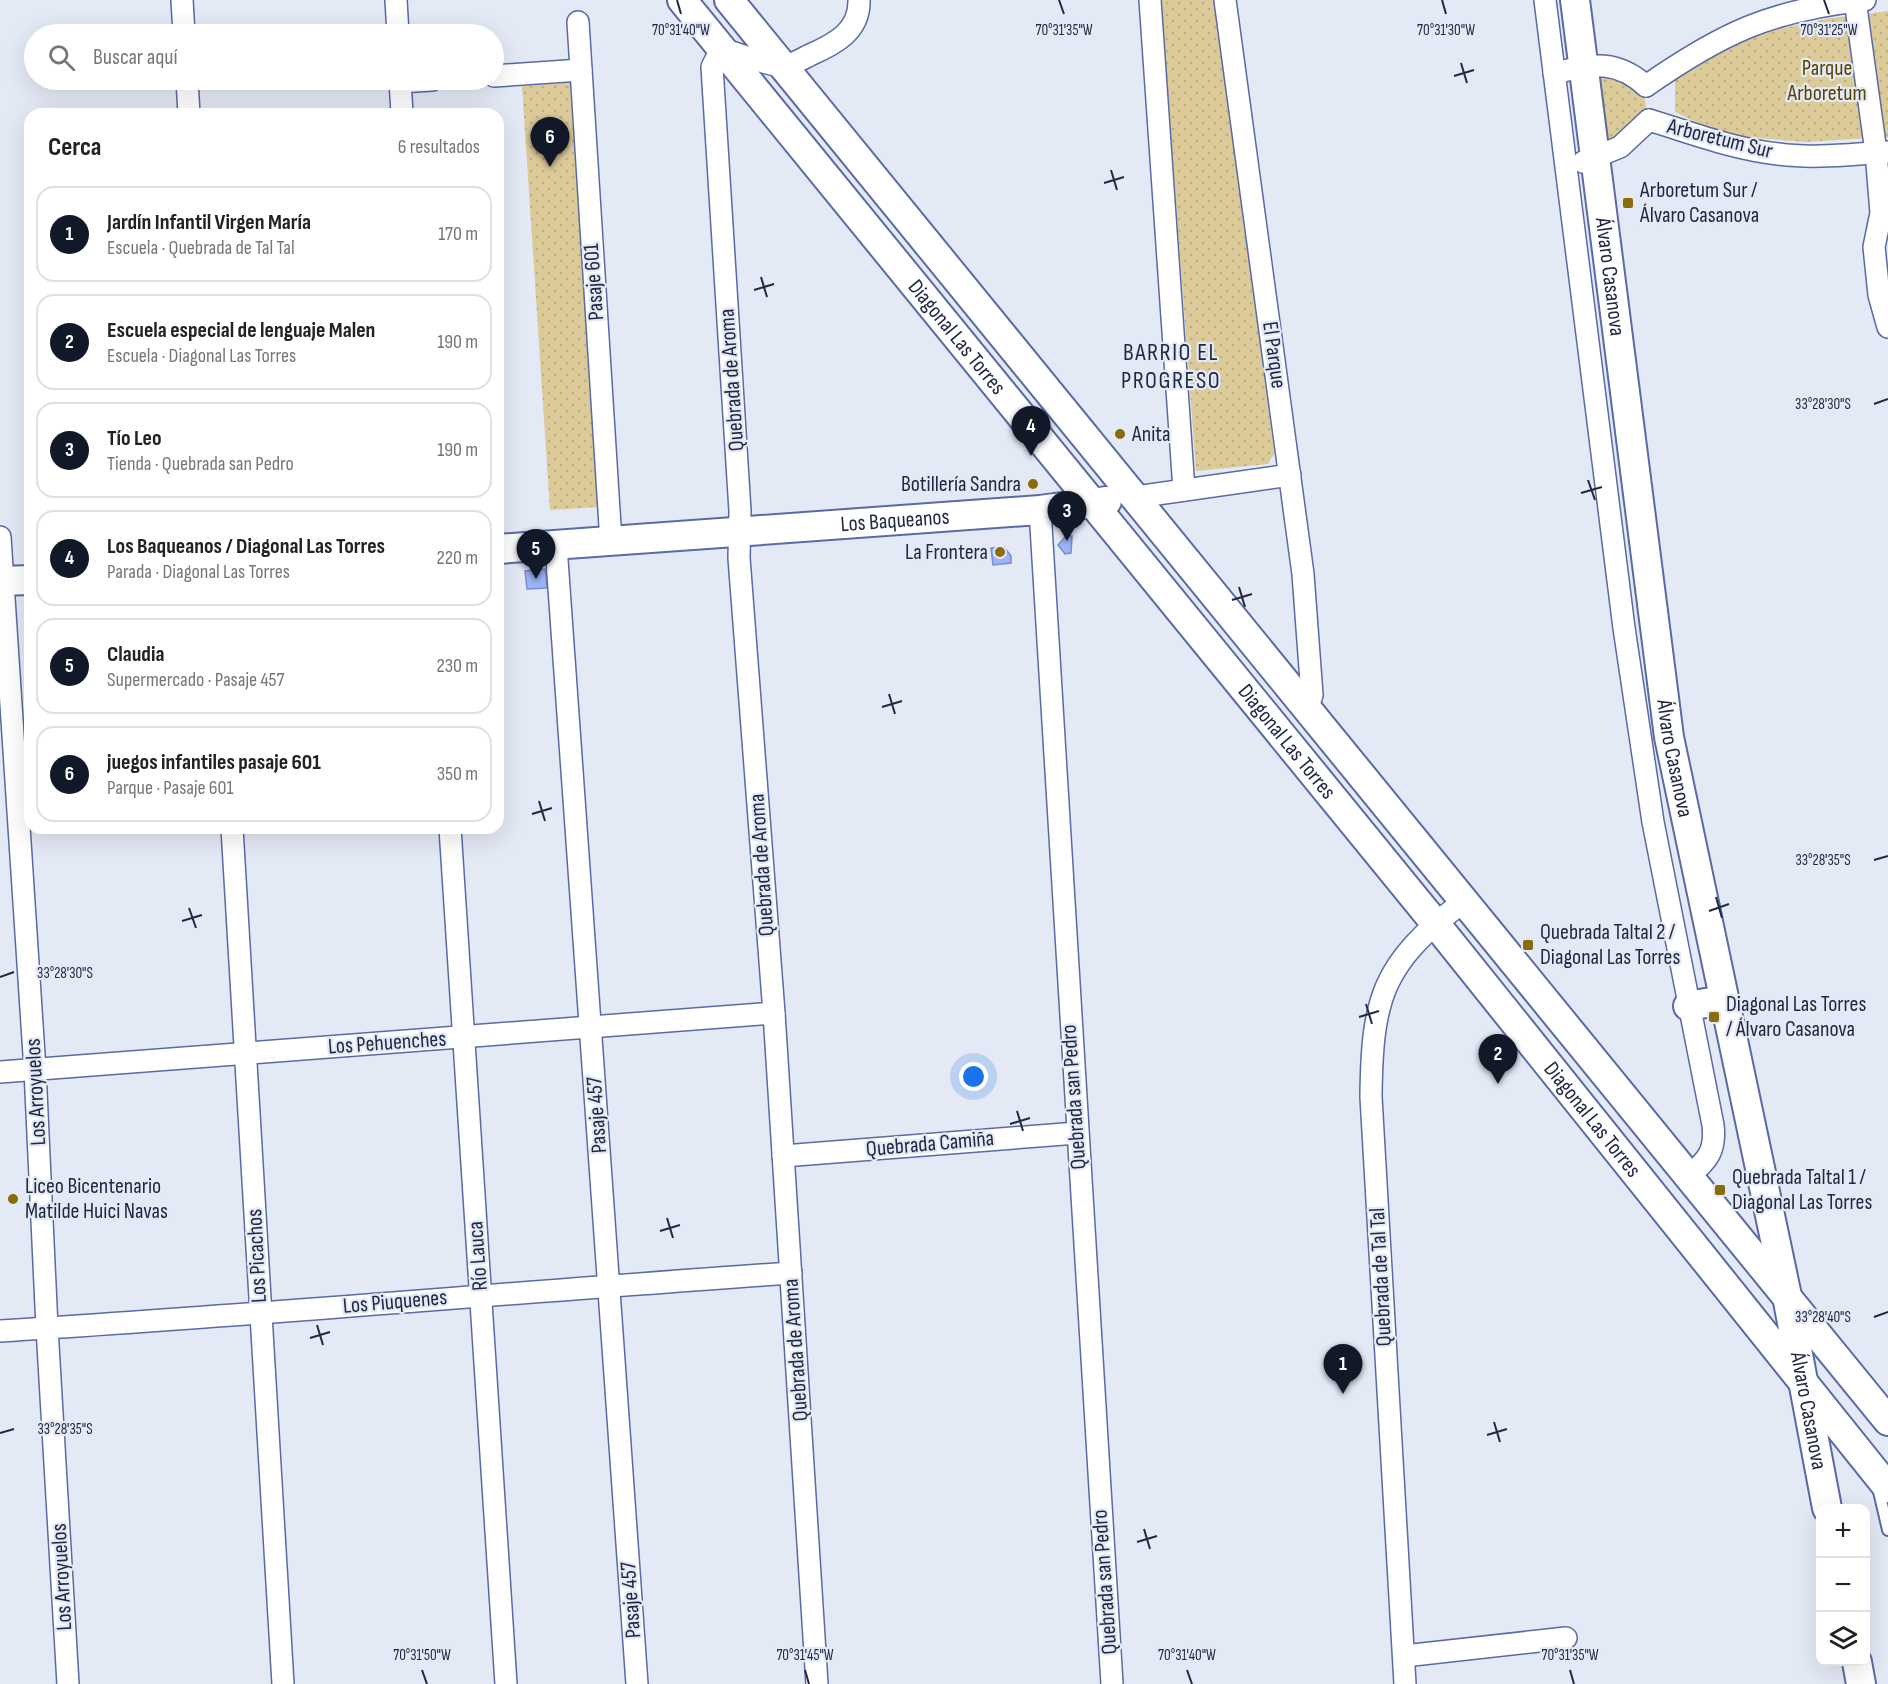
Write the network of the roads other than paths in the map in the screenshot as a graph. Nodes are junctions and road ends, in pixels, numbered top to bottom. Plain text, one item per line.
1 (182, 0) edge
2 (396, 0) edge
3 (682, 0) edge
4 (729, 0) edge
5 (859, 0) edge
6 (1150, 0) edge
7 (1225, 0) edge
8 (1545, 0) edge
9 (1575, 0) edge
10 (1858, 0) edge
11 (578, 22) dead end
12 (183, 24) edge
13 (397, 24) edge
14 (721, 49) junction
15 (783, 66) junction
16 (1584, 67) junction
17 (581, 70) junction
18 (1554, 73) junction
19 (504, 74) edge
20 (1646, 86) junction
21 (188, 90) edge
22 (401, 90) edge
23 (189, 108) edge
24 (402, 108) edge
25 (1650, 120) junction
26 (1882, 152) edge
27 (1594, 159) junction
28 (1565, 166) junction
29 (1884, 221) edge
30 (1888, 327) edge
31 (1290, 475) junction
32 (1184, 490) junction
33 (1136, 497) junction
34 (1093, 503) junction
35 (1040, 510) junction
36 (739, 533) junction
37 (0, 537) edge
38 (610, 542) junction
39 (556, 546) junction
40 (504, 549) edge
41 (11, 581) edge
42 (1307, 710) junction
43 (232, 834) edge
44 (450, 834) edge
45 (1463, 902) junction
46 (1435, 923) junction
47 (1723, 1000) junction
48 (1688, 1006) junction
49 (774, 1013) junction
50 (590, 1028) junction
51 (464, 1037) junction
52 (245, 1054) junction
53 (35, 1070) junction
54 (0, 1072) edge
55 (1077, 1133) junction
56 (783, 1156) junction
57 (1688, 1176) junction
58 (791, 1273) junction
59 (609, 1285) junction
60 (481, 1294) junction
61 (1787, 1296) junction
62 (261, 1315) junction
63 (47, 1328) junction
64 (0, 1331) edge
65 (1802, 1379) junction
66 (1888, 1421) edge
67 (1881, 1479) edge
68 (1826, 1504) edge
69 (1888, 1530) edge
70 (1566, 1638) dead end
71 (1404, 1656) junction
72 (1858, 1666) edge
73 (68, 1684) edge
74 (283, 1684) edge
75 (506, 1684) edge
76 (637, 1684) edge
77 (817, 1684) edge
78 (1112, 1684) edge
79 (1406, 1684) edge
80 (1861, 1684) edge

1 - 12 street
2 - 13 street
3 - 14 main road, Diagonal Las Torres
4 - 15 main road, Diagonal Las Torres
5 - 15 street
6 - 32 street
7 - 31 street, El Parque
8 - 18 street, Álvaro Casanova
9 - 16 main road, Álvaro Casanova
10 - 20 street
10 - 26 street
11 - 17 street, Pasaje 601
14 - 15 street
14 - 34 main road, Diagonal Las Torres
14 - 36 street, Quebrada de Aroma
15 - 33 main road, Diagonal Las Torres
16 - 18 street
16 - 20 street
16 - 27 main road, Álvaro Casanova
17 - 19 street
17 - 38 street, Pasaje 601
18 - 28 street, Álvaro Casanova
20 - 25 street
21 - 23 street
22 - 24 street
25 - 26 street, Arboretum Sur
25 - 27 street, Arboretum Sur
26 - 29 street
27 - 28 street, Arboretum Sur
27 - 47 main road, Álvaro Casanova
28 - 48 street, Álvaro Casanova
29 - 30 street
31 - 32 street, Los Baqueanos
31 - 42 street, El Parque
32 - 33 street, Los Baqueanos
33 - 34 main road, Los Baqueanos
33 - 42 main road, Diagonal Las Torres
34 - 35 main road, Los Baqueanos
34 - 46 main road, Diagonal Las Torres
35 - 36 main road, Los Baqueanos
35 - 55 street, Quebrada san Pedro
36 - 38 main road, Los Baqueanos
36 - 49 street, Quebrada de Aroma
37 - 41 street, Los Arroyuelos
38 - 39 main road, Los Baqueanos
39 - 40 main road, Los Baqueanos
39 - 50 street, Pasaje 457
41 - 53 street, Los Arroyuelos
42 - 45 main road, Diagonal Las Torres
43 - 52 street, Los Picachos
44 - 51 street, Río Lauca
45 - 46 street, Quebrada de Tal Tal
45 - 57 main road, Diagonal Las Torres
46 - 65 main road, Diagonal Las Torres
46 - 71 street, Quebrada de Tal Tal
47 - 48 main road
47 - 61 main road, Álvaro Casanova
48 - 57 street, Álvaro Casanova
49 - 50 street, Los Pehuenches
49 - 56 street, Quebrada de Aroma
50 - 51 street, Los Pehuenches
50 - 59 street, Pasaje 457
51 - 52 street, Los Pehuenches
51 - 60 street, Río Lauca
52 - 53 street, Los Pehuenches
52 - 62 street, Los Picachos
53 - 54 street, Los Pehuenches
53 - 63 street, Los Arroyuelos
55 - 56 street, Quebrada Camiña
55 - 78 street, Quebrada san Pedro
56 - 58 street, Quebrada de Aroma
57 - 61 main road, Diagonal Las Torres
58 - 59 street, Los Piuquenes
58 - 77 street, Quebrada de Aroma
59 - 60 street, Los Piuquenes
59 - 76 street, Pasaje 457
60 - 62 street, Los Piuquenes
60 - 75 street, Río Lauca
61 - 65 main road, Álvaro Casanova
61 - 66 main road, Diagonal Las Torres
62 - 63 street, Los Piuquenes
62 - 74 street, Los Picachos
63 - 64 street, Los Piuquenes
63 - 73 street, Los Arroyuelos
65 - 67 main road, Diagonal Las Torres
65 - 68 main road, Álvaro Casanova
67 - 69 lane
70 - 71 street
71 - 79 street, Quebrada de Tal Tal
72 - 80 main road

